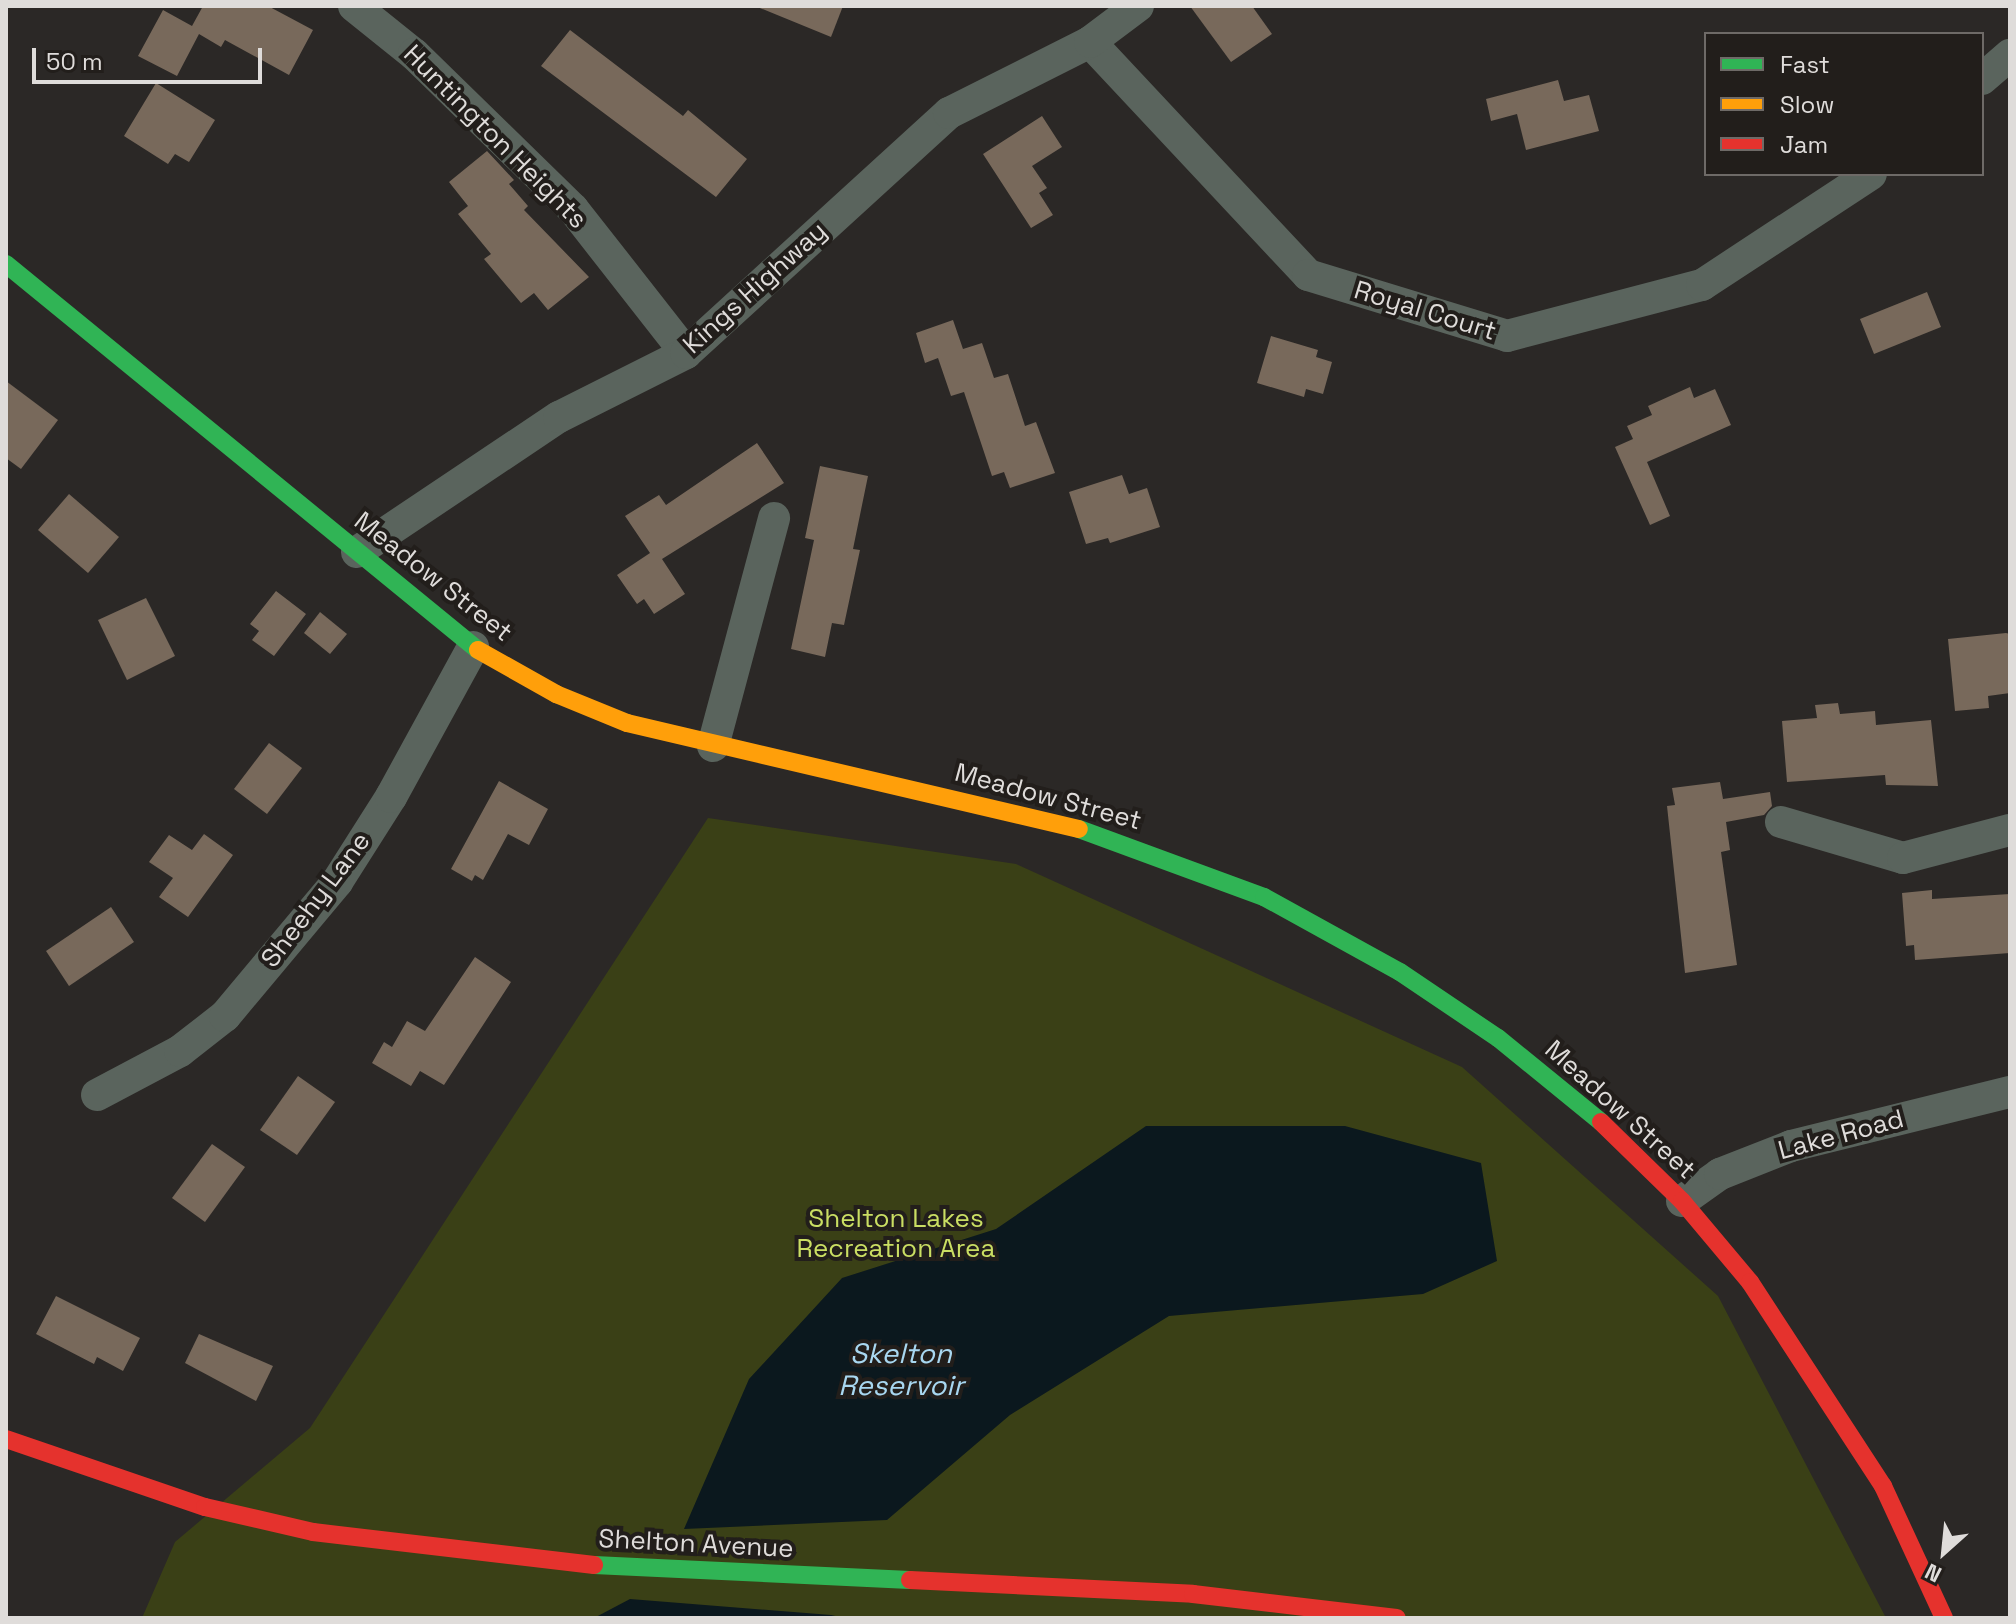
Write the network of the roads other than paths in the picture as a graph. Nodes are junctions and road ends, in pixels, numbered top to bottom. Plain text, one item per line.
1 (354, 6) edge
2 (1138, 6) edge
3 (1090, 42) junction
4 (2010, 55) edge
5 (1984, 77) edge
6 (1868, 176) edge
7 (6, 264) edge
8 (686, 353) junction
9 (774, 518) dead end
10 (357, 552) junction
11 (473, 647) junction
12 (713, 746) junction
13 (1781, 822) dead end
14 (2010, 830) edge
15 (2010, 1092) edge
16 (97, 1095) dead end
17 (1682, 1201) junction
18 (6, 1439) edge
19 (1397, 1618) edge
20 (1944, 1618) edge

1 - 8 street, Huntington Heights
2 - 3 street, Kings Highway
3 - 6 street, Royal Court
3 - 8 street, Kings Highway
4 - 5 street
7 - 10 street, Meadow Street
8 - 10 street, Kings Highway
9 - 12 street
10 - 11 street, Meadow Street
11 - 12 street, Meadow Street
11 - 16 street, Sheehy Lane
12 - 17 street, Meadow Street
13 - 14 street
15 - 17 street, Lake Road
17 - 20 street, Meadow Street
18 - 19 street, Shelton Avenue

